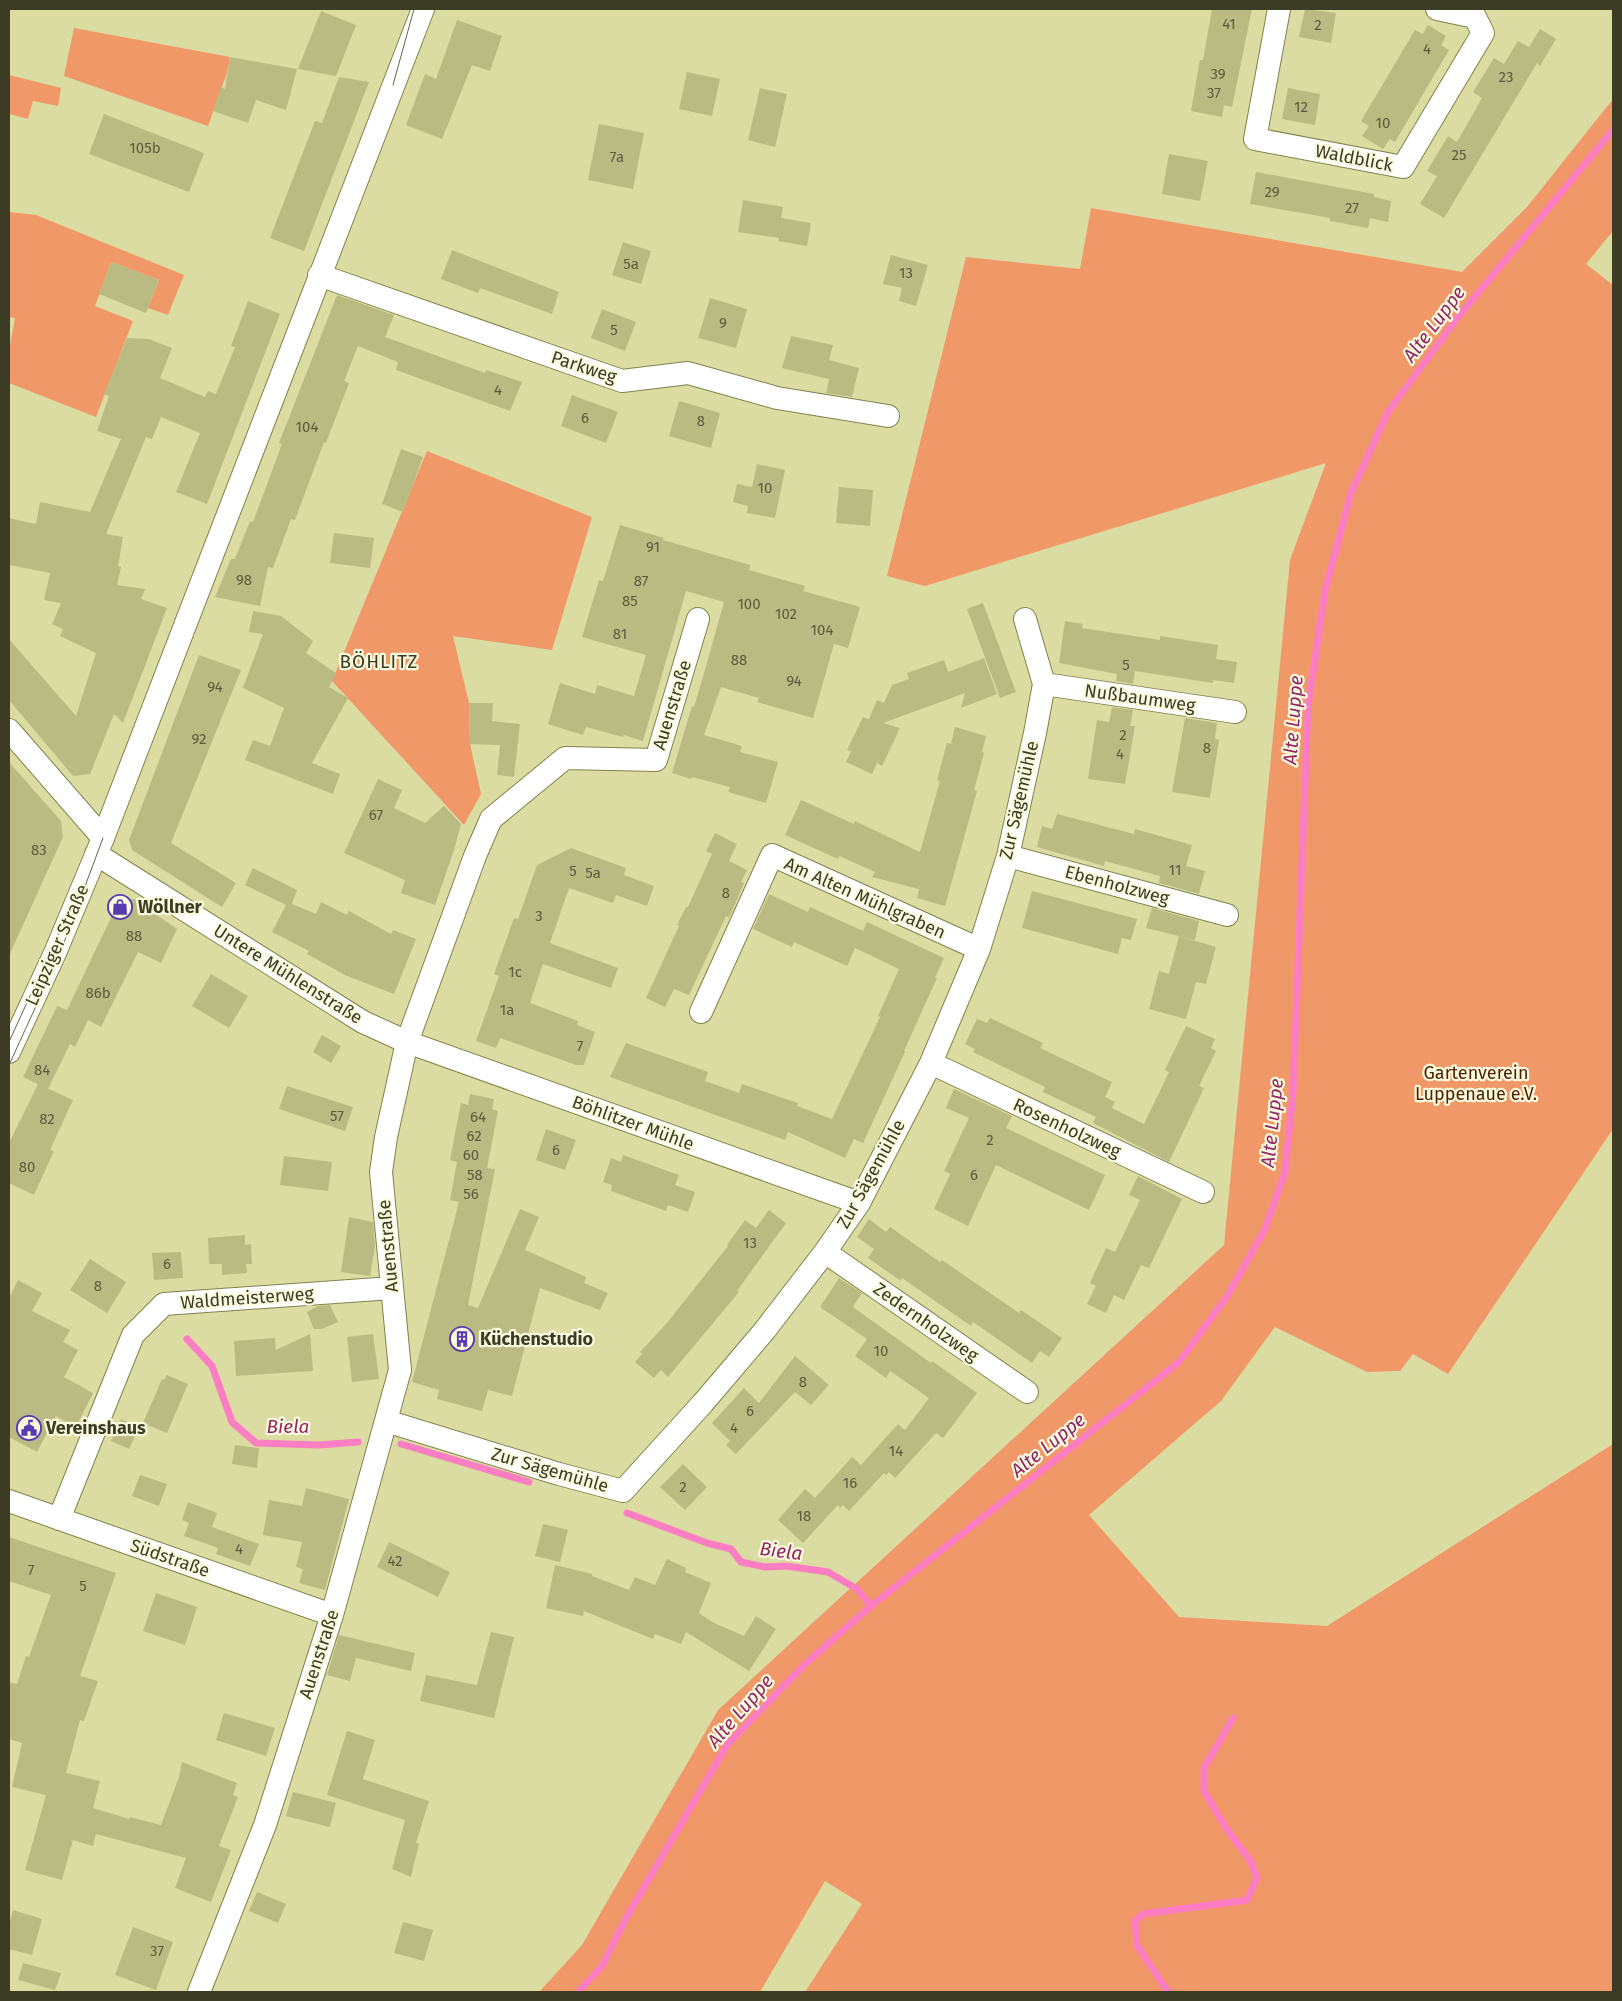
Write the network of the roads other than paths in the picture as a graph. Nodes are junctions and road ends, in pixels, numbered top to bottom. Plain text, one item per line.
1 (423, 9) edge
2 (1279, 9) edge
3 (1437, 9) edge
4 (319, 275) junction
5 (888, 416) dead end
6 (698, 619) dead end
7 (1025, 619) dead end
8 (1044, 684) junction
9 (1236, 712) dead end
10 (9, 730) edge
11 (100, 846) junction
12 (1008, 856) junction
13 (1227, 915) dead end
14 (979, 949) junction
15 (701, 1012) dead end
16 (407, 1042) junction
17 (9, 1052) edge
18 (931, 1063) junction
19 (1203, 1192) dead end
20 (859, 1203) junction
21 (825, 1252) junction
22 (392, 1288) junction
23 (1027, 1392) dead end
24 (386, 1421) junction
25 (9, 1501) edge
26 (59, 1519) junction
27 (332, 1615) junction
28 (200, 1992) edge

1 - 4 street, Leipziger Straße
2 - 3 street, Waldblick
4 - 5 street, Parkweg
4 - 11 street, Leipziger Straße
6 - 16 street, Auenstraße
7 - 8 street, Zur Sägemühle
8 - 9 street, Nußbaumweg
8 - 12 street, Zur Sägemühle
10 - 11 street, Untere Mühlenstraße
11 - 16 street, Untere Mühlenstraße
11 - 17 street, Leipziger Straße
12 - 13 street, Ebenholzweg
12 - 14 street, Zur Sägemühle
14 - 15 street, Am Alten Mühlgraben
14 - 18 street, Zur Sägemühle
16 - 20 street, Böhlitzer Mühle
16 - 22 street, Auenstraße
18 - 19 street, Rosenholzweg
18 - 20 street, Zur Sägemühle
20 - 21 street, Zur Sägemühle
21 - 23 street, Zedernholzweg
21 - 24 street, Zur Sägemühle
22 - 24 street, Auenstraße
22 - 26 street, Waldmeisterweg
24 - 27 street, Auenstraße
25 - 26 street, Südstraße
26 - 27 street, Südstraße
27 - 28 street, Auenstraße

